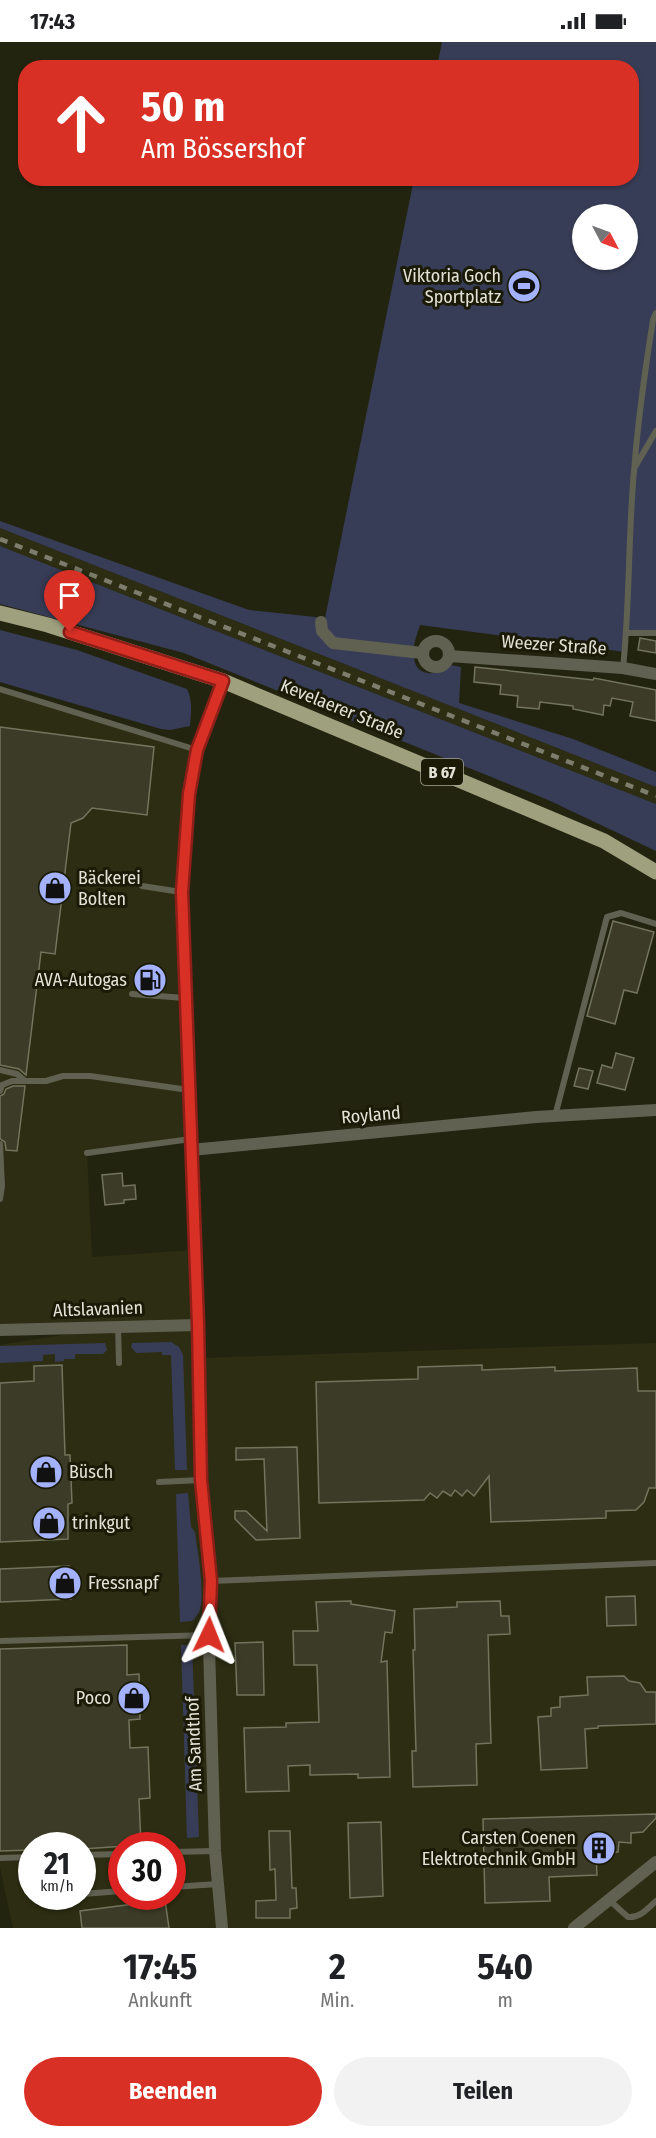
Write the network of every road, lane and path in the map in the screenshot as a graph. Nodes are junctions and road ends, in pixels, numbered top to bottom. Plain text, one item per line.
1 (656, 313) edge
2 (656, 430) edge
3 (634, 470) junction
4 (0, 613) edge
5 (321, 622) dead end
6 (627, 633) junction
7 (656, 633) edge
8 (423, 653) junction
9 (449, 656) junction
10 (623, 668) junction
11 (656, 674) edge
12 (223, 681) junction
13 (0, 690) edge
14 (197, 750) junction
15 (656, 872) edge
16 (142, 886) dead end
17 (182, 892) junction
18 (656, 924) edge
19 (132, 994) dead end
20 (187, 998) junction
21 (0, 1070) edge
22 (25, 1080) junction
23 (189, 1090) junction
24 (0, 1091) edge
25 (656, 1110) edge
26 (554, 1117) junction
27 (0, 1144) edge
28 (191, 1145) junction
29 (87, 1153) dead end
30 (0, 1199) edge
31 (198, 1324) junction
32 (118, 1326) junction
33 (0, 1330) edge
34 (119, 1363) dead end
35 (201, 1480) junction
36 (159, 1482) dead end
37 (656, 1563) edge
38 (211, 1581) junction
39 (209, 1635) junction
40 (0, 1641) edge
41 (215, 1851) junction
42 (186, 1852) edge
43 (18, 1857) edge
44 (0, 1858) edge
45 (656, 1862) edge
46 (218, 1884) junction
47 (186, 1886) edge
48 (609, 1900) junction
49 (656, 1901) edge
50 (222, 1928) edge
51 (574, 1928) edge

1 - 3 lane
2 - 3 lane
3 - 6 lane
4 - 12 main road, Kevelaerer Straße / B 67
5 - 8 street, Weezer Straße
6 - 7 lane
6 - 10 lane
8 - 9 street, Weezer Straße
8 - 9 street, Weezer Straße
9 - 10 street, Weezer Straße
10 - 11 street, Weezer Straße
12 - 14 street, Am Sandthof
12 - 15 main road, Kevelaerer Straße / B 67
13 - 14 lane
14 - 17 street, Am Sandthof
16 - 17 lane
17 - 20 street, Am Sandthof
18 - 26 lane
19 - 20 lane
20 - 23 street, Am Sandthof
21 - 22 lane
22 - 23 lane
22 - 24 lane
23 - 28 street, Am Sandthof
25 - 26 street, Royland
26 - 28 street, Royland
27 - 30 lane
28 - 29 lane
28 - 31 street, Am Sandthof
31 - 32 street, Altslavanien
31 - 35 street, Am Sandthof
32 - 33 street, Altslavanien
32 - 34 lane
35 - 36 lane
35 - 38 street, Am Sandthof
37 - 38 lane
38 - 39 street, Am Sandthof
39 - 40 lane
39 - 41 street, Am Sandthof
41 - 42 lane
41 - 46 street, Am Sandthof
43 - 44 lane
45 - 48 street
46 - 47 lane
46 - 50 street, Am Sandthof
48 - 49 lane
48 - 51 street

